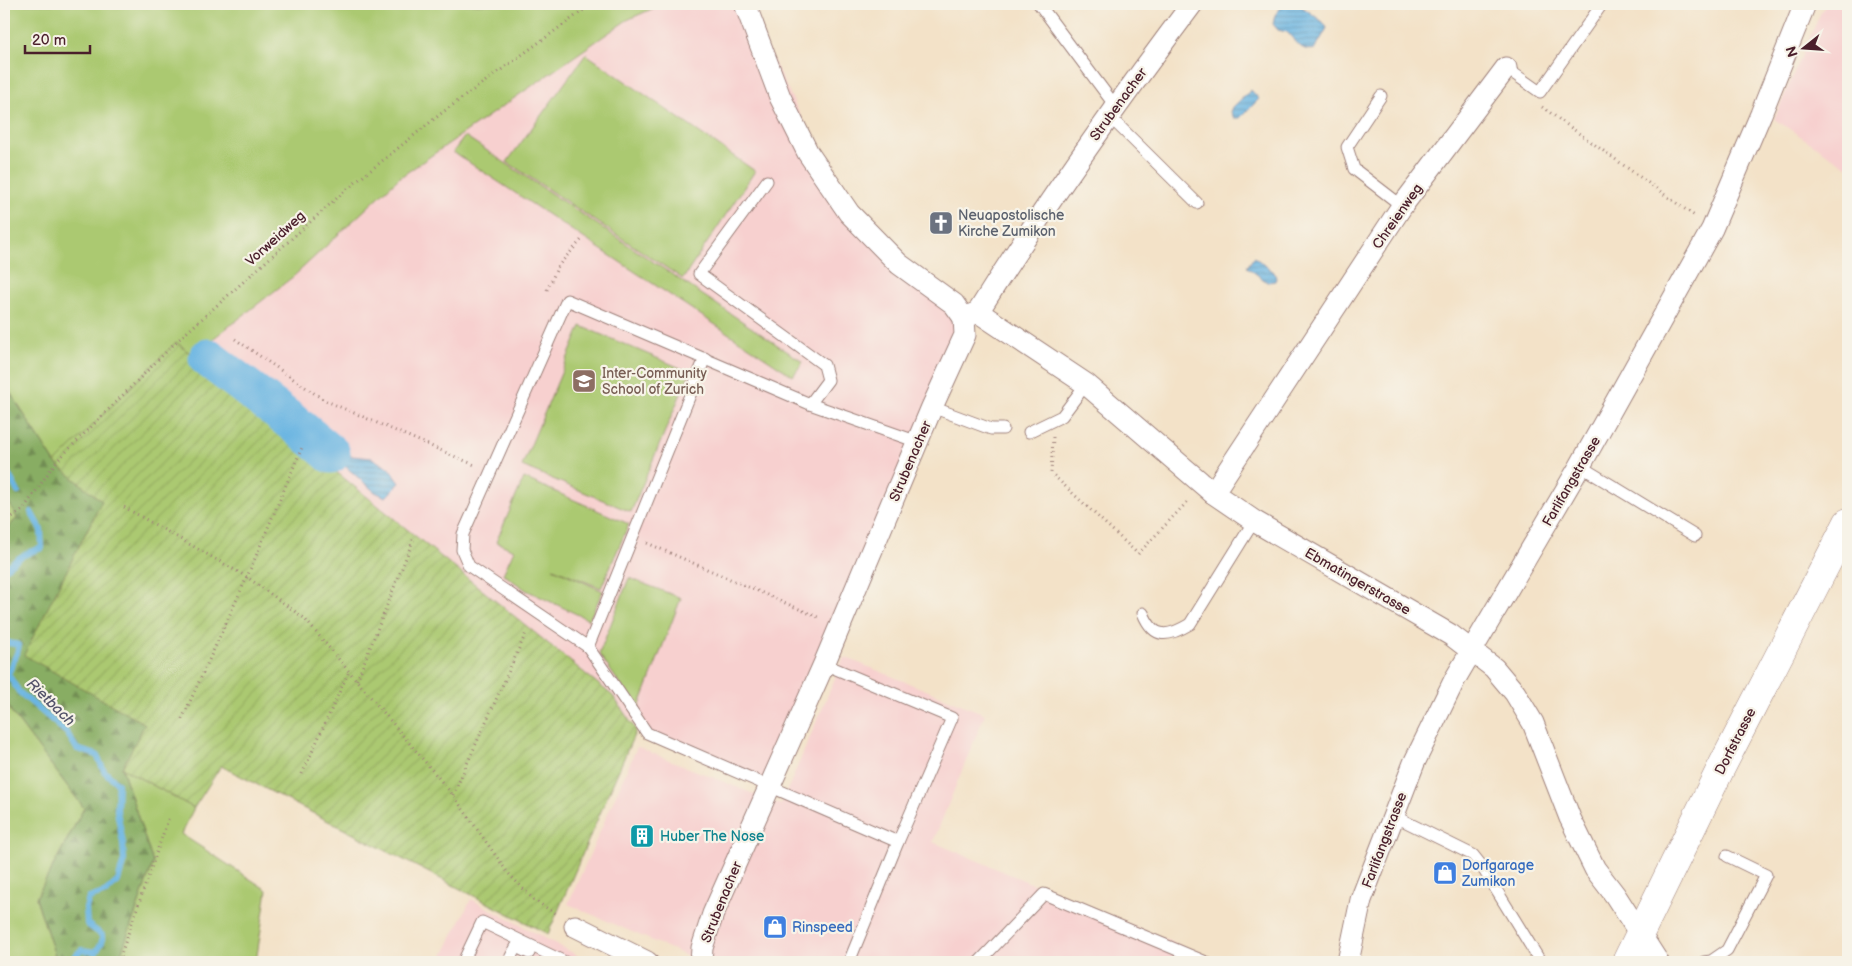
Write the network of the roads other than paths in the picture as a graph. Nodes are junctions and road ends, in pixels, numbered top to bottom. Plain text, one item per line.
1 (746, 4) edge
2 (1039, 4) edge
3 (1602, 4) edge
4 (1805, 4) edge
5 (1184, 7) edge
6 (1506, 68) joint
7 (1381, 96) dead end
8 (1112, 111) junction
9 (767, 180) dead end
10 (1197, 203) dead end
11 (1402, 206) junction
12 (971, 315) junction
13 (705, 358) junction
14 (1086, 384) junction
15 (810, 404) junction
16 (932, 407) junction
17 (1003, 429) dead end
18 (1029, 432) dead end
19 (918, 442) junction
20 (1580, 466) junction
21 (1208, 489) junction
22 (1254, 521) junction
23 (1848, 522) edge
24 (1695, 536) dead end
25 (1143, 613) dead end
26 (588, 647) junction
27 (1472, 651) junction
28 (824, 664) junction
29 (770, 787) junction
30 (1392, 815) junction
31 (898, 842) junction
32 (1727, 856) dead end
33 (575, 926) road end
34 (1641, 933) junction
35 (463, 962) edge
36 (508, 962) edge
37 (549, 962) edge
38 (565, 962) edge
39 (647, 962) edge
40 (700, 962) edge
41 (848, 962) edge
42 (979, 962) edge
43 (1206, 962) edge
44 (1348, 962) edge
45 (1543, 962) edge
46 (1626, 962) edge
47 (1658, 962) edge
48 (1704, 962) edge

1 - 12 street, Ebmatingerstrasse
2 - 8 lane
3 - 6 lane, Chreienweg
4 - 20 street, Farlifangstrasse
5 - 8 street, Strubenacher
6 - 11 street, Chreienweg
7 - 11 lane
8 - 10 lane
8 - 12 street, Strubenacher
9 - 15 lane
11 - 21 street, Chreienweg
12 - 14 street, Ebmatingerstrasse
12 - 16 street, Strubenacher
13 - 15 lane
13 - 26 lane
13 - 26 lane
14 - 18 lane
14 - 21 street, Ebmatingerstrasse
15 - 19 lane
16 - 17 lane
16 - 19 street, Strubenacher
19 - 28 street, Strubenacher
20 - 24 lane
20 - 27 street, Farlifangstrasse
21 - 22 street, Ebmatingerstrasse
22 - 25 lane
22 - 27 street, Ebmatingerstrasse
23 - 34 street, Dorfstrasse
26 - 29 lane
27 - 30 street, Farlifangstrasse
27 - 34 street, Ebmatingerstrasse
28 - 29 street, Strubenacher
28 - 31 lane
29 - 31 lane
29 - 40 street, Strubenacher
30 - 44 street, Farlifangstrasse
30 - 45 lane
31 - 41 lane
32 - 48 lane
33 - 39 street
34 - 46 street, Dorfstrasse
34 - 47 street, Ebmatingerstrasse
35 - 38 lane
36 - 37 lane
42 - 43 lane

